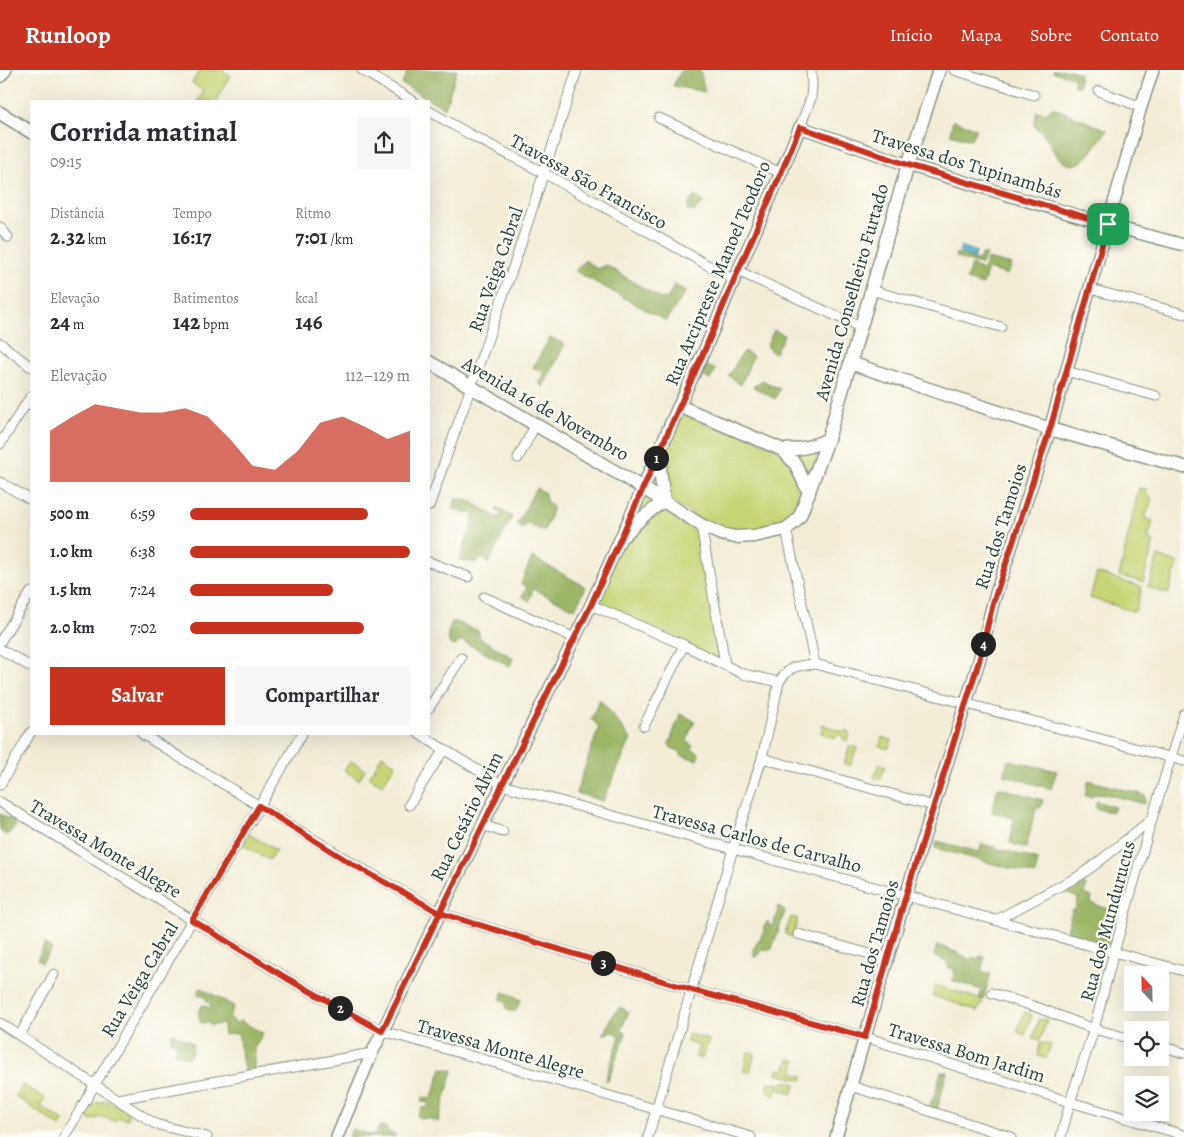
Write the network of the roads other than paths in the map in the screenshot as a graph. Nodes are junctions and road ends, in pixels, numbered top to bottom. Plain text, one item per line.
1 (4, 70) edge
2 (362, 70) edge
3 (577, 70) edge
4 (811, 70) edge
5 (939, 70) edge
6 (954, 70) edge
7 (1153, 70) edge
8 (0, 76) edge
9 (1099, 91) dead end
10 (1034, 95) dead end
11 (411, 100) edge
12 (1141, 107) junction
13 (430, 111) edge
14 (0, 113) edge
15 (660, 118) dead end
16 (800, 127) junction
17 (30, 131) edge
18 (908, 165) junction
19 (544, 173) junction
20 (781, 173) junction
21 (1108, 224) junction
22 (0, 227) edge
23 (8, 238) dead end
24 (1184, 245) edge
25 (736, 275) junction
26 (1090, 289) junction
27 (871, 290) junction
28 (1184, 314) edge
29 (860, 327) junction
30 (1001, 328) dead end
31 (0, 343) edge
32 (430, 363) edge
33 (850, 363) junction
34 (30, 366) edge
35 (1066, 371) junction
36 (471, 387) junction
37 (1156, 396) dead end
38 (30, 398) edge
39 (680, 406) junction
40 (536, 424) junction
41 (1050, 429) junction
42 (666, 436) junction
43 (828, 439) junction
44 (0, 444) edge
45 (783, 450) junction
46 (518, 458) dead end
47 (1184, 467) edge
48 (0, 482) edge
49 (644, 488) junction
50 (432, 491) edge
51 (809, 493) junction
52 (30, 499) edge
53 (664, 501) junction
54 (701, 525) junction
55 (786, 529) junction
56 (620, 540) junction
57 (430, 562) edge
58 (468, 577) dead end
59 (30, 594) edge
60 (484, 597) dead end
61 (591, 605) junction
62 (576, 638) junction
63 (0, 642) edge
64 (684, 645) junction
65 (0, 649) edge
66 (461, 658) dead end
67 (725, 664) junction
68 (815, 664) junction
69 (30, 667) edge
70 (779, 682) junction
71 (966, 704) junction
72 (430, 706) edge
73 (1184, 714) edge
74 (644, 726) dead end
75 (30, 734) edge
76 (144, 735) edge
77 (301, 735) edge
78 (421, 735) edge
79 (444, 749) junction
80 (762, 758) junction
81 (1172, 758) junction
82 (1184, 761) edge
83 (0, 785) edge
84 (502, 785) junction
85 (0, 802) edge
86 (409, 805) dead end
87 (259, 806) junction
88 (934, 806) junction
89 (1152, 819) junction
90 (483, 825) junction
91 (503, 832) dead end
92 (733, 849) junction
93 (906, 895) junction
94 (440, 913) junction
95 (192, 920) junction
96 (996, 920) junction
97 (798, 934) dead end
98 (1114, 952) junction
99 (888, 959) junction
100 (1184, 970) edge
101 (54, 974) dead end
102 (692, 990) junction
103 (992, 993) dead end
104 (0, 1023) edge
105 (1094, 1029) junction
106 (382, 1031) junction
107 (20, 1036) junction
108 (865, 1037) junction
109 (1124, 1037) edge
110 (1169, 1048) edge
111 (1184, 1052) edge
112 (372, 1053) junction
113 (95, 1085) junction
114 (851, 1086) junction
115 (118, 1099) junction
116 (1070, 1102) junction
117 (656, 1110) junction
118 (1184, 1135) edge
119 (64, 1137) edge
120 (207, 1137) edge
121 (337, 1137) edge
122 (648, 1137) edge
123 (751, 1137) edge
124 (836, 1137) edge
125 (1011, 1137) edge
126 (1061, 1137) edge

1 - 8 main road
2 - 11 street
3 - 19 street, Rua Veiga Cabral
4 - 16 street, Rua Arcipreste Manoel Teodoro
5 - 18 main road, Avenida Conselheiro Furtado
6 - 10 street
7 - 12 street, Rua dos Tamoios
9 - 12 street
12 - 21 street, Rua dos Tamoios
13 - 19 street, Travessa São Francisco
14 - 17 main road
15 - 20 street
16 - 18 street, Travessa dos Tupinambás
16 - 20 street, Rua Arcipreste Manoel Teodoro
18 - 21 street, Travessa dos Tupinambás
18 - 27 main road, Avenida Conselheiro Furtado
19 - 25 street, Travessa São Francisco
19 - 36 street, Rua Veiga Cabral
20 - 25 street, Rua Arcipreste Manoel Teodoro
21 - 24 street, Travessa dos Tupinambás
21 - 26 street, Rua dos Tamoios
22 - 23 street
25 - 29 street, Travessa São Francisco
25 - 39 street, Rua Arcipreste Manoel Teodoro
26 - 28 street
26 - 35 street, Rua dos Tamoios
27 - 29 main road, Avenida Conselheiro Furtado
27 - 30 street
29 - 33 main road, Avenida Conselheiro Furtado
31 - 34 street
32 - 36 main road, Avenida 16 de Novembro
33 - 41 main road
33 - 43 main road, Avenida Conselheiro Furtado
35 - 37 street
35 - 41 street, Rua dos Tamoios
36 - 40 main road, Avenida 16 de Novembro
36 - 50 street, Rua Veiga Cabral
38 - 44 street
39 - 42 main road, Rua Arcipreste Manoel Teodoro
39 - 45 main road
40 - 46 street
40 - 49 main road, Avenida 16 de Novembro
41 - 47 main road
41 - 71 street, Rua dos Tamoios
42 - 49 main road, Rua Arcipreste Manoel Teodoro
42 - 53 main road
43 - 45 main road
43 - 51 main road, Avenida Conselheiro Furtado
45 - 51 main road
48 - 52 street
49 - 53 main road, Avenida 16 de Novembro
49 - 56 street, Rua Cesário Alvim
51 - 55 main road
53 - 54 main road
53 - 56 street, Rua Cesário Alvim
54 - 55 main road
54 - 67 street
55 - 68 street
56 - 61 street, Rua Cesário Alvim
57 - 58 street
59 - 63 street
60 - 62 street
61 - 62 street, Rua Cesário Alvim
61 - 64 street
62 - 84 street, Rua Cesário Alvim
64 - 67 street
64 - 74 street
65 - 69 street
66 - 72 street
67 - 70 street
68 - 70 street
68 - 71 street
70 - 80 street
71 - 81 street
71 - 88 street, Rua dos Tamoios
73 - 81 street, Rua dos Mundurucus
75 - 83 street
76 - 87 street, Travessa Bom Jardim
77 - 87 street, Rua Veiga Cabral
78 - 79 street, Travessa Carlos de Carvalho
79 - 84 street, Travessa Carlos de Carvalho
79 - 86 street
80 - 88 street
80 - 92 street
81 - 82 street
81 - 89 street, Rua dos Mundurucus
84 - 90 street, Rua Cesário Alvim
84 - 92 street, Travessa Carlos de Carvalho
85 - 95 street, Travessa Monte Alegre
87 - 94 street, Travessa Bom Jardim
87 - 95 street, Rua Veiga Cabral
88 - 93 street, Rua dos Tamoios
89 - 96 street
89 - 98 street, Rua dos Mundurucus
90 - 91 street
90 - 94 street, Rua Cesário Alvim
92 - 93 street, Travessa Carlos de Carvalho
92 - 102 street
93 - 96 street, Travessa Carlos de Carvalho
93 - 99 street, Rua dos Tamoios
94 - 102 street, Travessa Bom Jardim
94 - 106 street, Rua Cesário Alvim
95 - 106 street, Travessa Monte Alegre
95 - 113 street, Rua Veiga Cabral
96 - 98 street, Travessa Carlos de Carvalho
97 - 99 street
98 - 100 street, Travessa Carlos de Carvalho
98 - 105 street, Rua dos Mundurucus
99 - 108 street, Rua dos Tamoios
101 - 107 street
102 - 108 street, Travessa Bom Jardim
102 - 117 street
103 - 105 street
104 - 107 street
105 - 109 street
105 - 116 street, Rua dos Mundurucus
106 - 112 street, Rua Cesário Alvim
106 - 117 street, Travessa Monte Alegre
107 - 113 street
108 - 114 street, Rua dos Tamoios
108 - 116 street, Travessa Bom Jardim
110 - 111 street
112 - 115 street
112 - 121 street, Rua Cesário Alvim
113 - 115 street
113 - 119 street, Rua Veiga Cabral
114 - 124 street, Rua dos Tamoios
114 - 125 street
115 - 120 street
116 - 118 street, Travessa Bom Jardim
116 - 126 street, Rua dos Mundurucus
117 - 122 street
117 - 123 street, Travessa Monte Alegre

